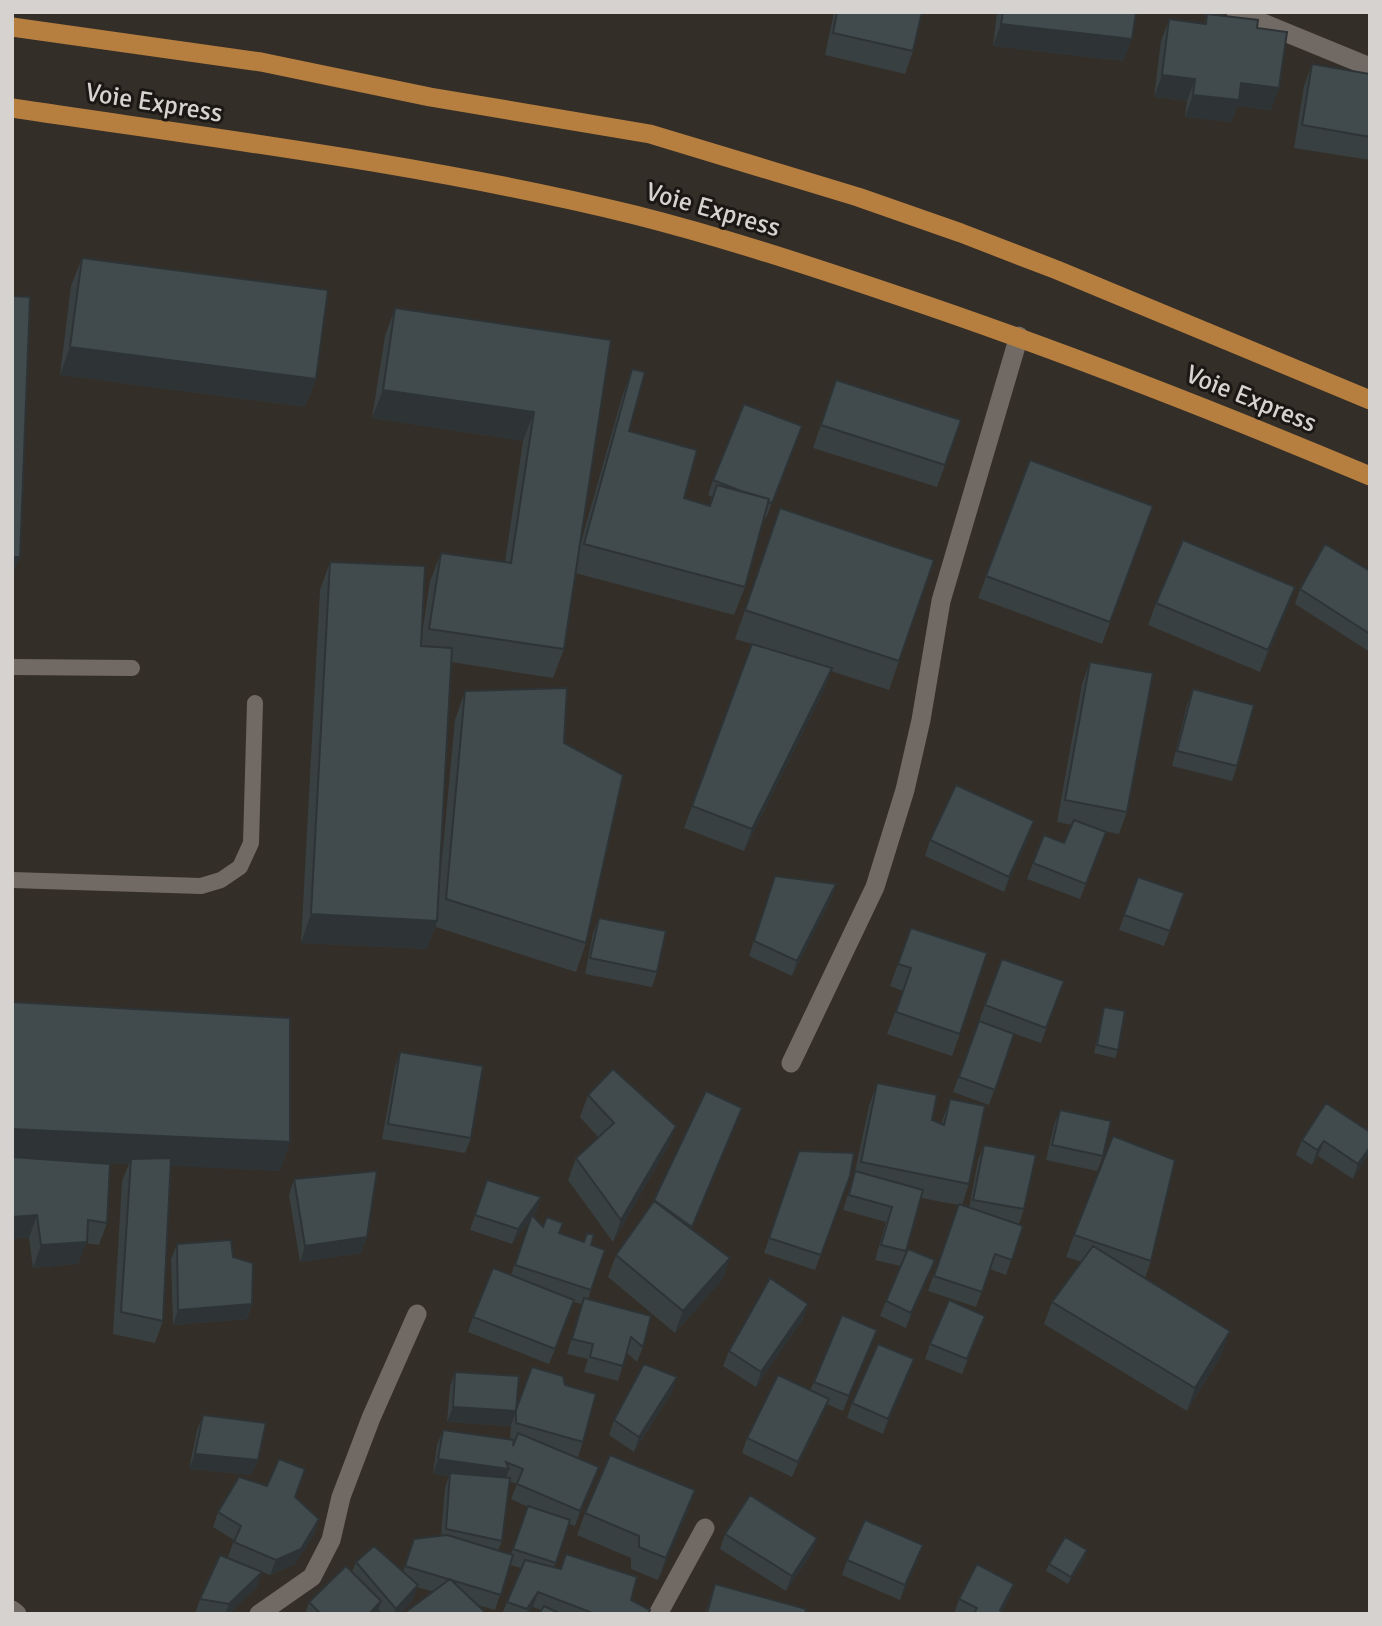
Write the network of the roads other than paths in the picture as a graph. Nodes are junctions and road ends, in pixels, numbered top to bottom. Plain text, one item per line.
1 (1236, 12) edge
2 (12, 27) edge
3 (1370, 67) edge
4 (12, 108) edge
5 (1019, 336) junction
6 (1370, 400) edge
7 (1370, 476) edge
8 (12, 667) edge
9 (132, 668) dead end
10 (255, 703) dead end
11 (12, 880) edge
12 (791, 1063) dead end
13 (417, 1314) dead end
14 (705, 1528) dead end
15 (12, 1610) edge
16 (17, 1614) edge
17 (259, 1614) edge
18 (658, 1614) edge

1 - 3 street
2 - 6 highway
4 - 5 highway, Voie Express
5 - 7 highway, Voie Express
5 - 12 street
8 - 9 lane
10 - 11 lane
13 - 17 street
14 - 18 street
15 - 16 street

